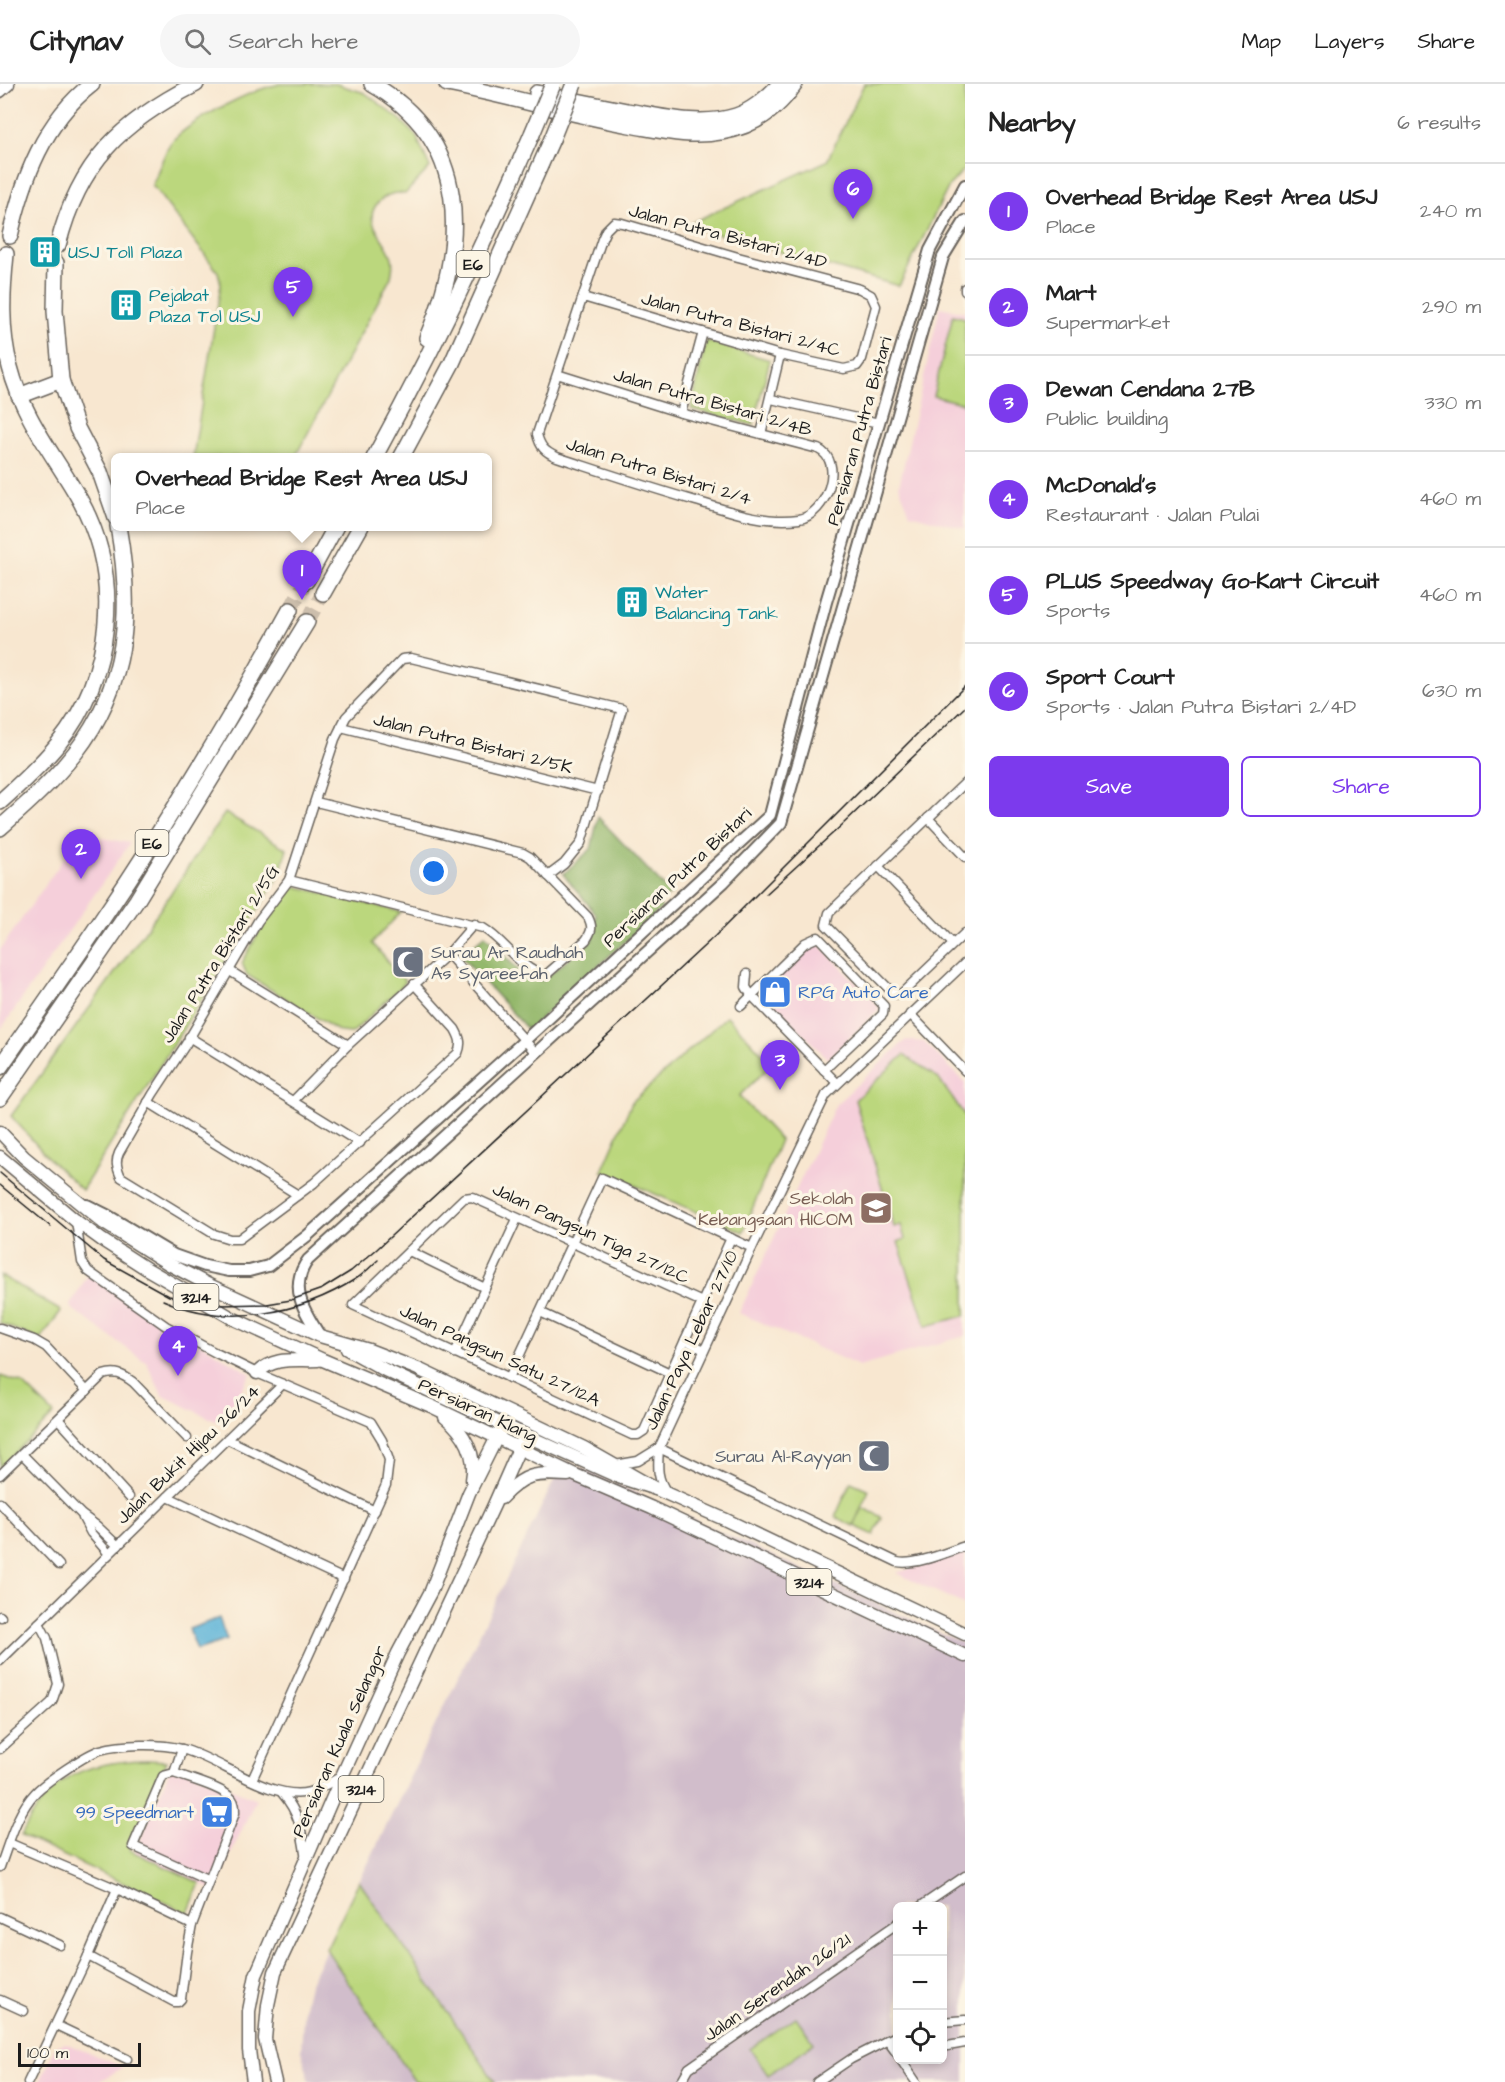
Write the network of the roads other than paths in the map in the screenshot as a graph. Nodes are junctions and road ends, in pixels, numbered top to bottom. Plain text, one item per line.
1 (8, 84) edge
2 (92, 84) edge
3 (196, 84) edge
4 (372, 84) edge
5 (447, 84) edge
6 (496, 84) edge
7 (553, 84) edge
8 (574, 84) edge
9 (780, 84) edge
10 (795, 84) edge
11 (0, 91) edge
12 (965, 185) edge
13 (965, 221) edge
14 (10, 236) dead end
15 (58, 245) dead end
16 (6, 254) dead end
17 (56, 263) dead end
18 (583, 297) junction
19 (703, 332) junction
20 (869, 334) joint
21 (780, 356) junction
22 (557, 374) junction
23 (61, 380) junction
24 (411, 392) junction
25 (20, 396) junction
26 (771, 399) junction
27 (681, 413) junction
28 (879, 423) junction
29 (761, 434) junction
30 (377, 453) edge
31 (403, 453) edge
32 (829, 485) joint
33 (111, 504) edge
34 (119, 531) edge
35 (333, 531) edge
36 (358, 531) edge
37 (306, 581) tunnel mouth
38 (324, 593) tunnel mouth
39 (290, 610) tunnel mouth
40 (307, 622) tunnel mouth
41 (341, 727) junction
42 (965, 783) edge
43 (598, 790) junction
44 (0, 802) edge
45 (316, 802) junction
46 (928, 818) junction
47 (0, 828) edge
48 (965, 857) edge
49 (878, 866) junction
50 (548, 876) junction
51 (288, 880) junction
52 (474, 924) junction
53 (965, 933) edge
54 (953, 944) junction
55 (448, 954) junction
56 (965, 963) edge
57 (230, 971) junction
58 (747, 974) dead end
59 (414, 984) junction
60 (751, 995) junction
61 (741, 1006) dead end
62 (910, 1014) junction
63 (189, 1038) junction
64 (524, 1041) junction
65 (348, 1045) junction
66 (535, 1052) junction
67 (0, 1067) edge
68 (824, 1070) junction
69 (965, 1071) edge
70 (837, 1083) junction
71 (3, 1095) edge
72 (293, 1101) junction
73 (148, 1102) junction
74 (0, 1132) edge
75 (360, 1143) junction
76 (0, 1157) edge
77 (298, 1195) junction
78 (78, 1202) junction
79 (517, 1219) junction
80 (76, 1221) junction
81 (731, 1238) junction
82 (571, 1243) junction
83 (752, 1248) junction
84 (409, 1251) junction
85 (485, 1288) junction
86 (702, 1302) junction
87 (540, 1312) junction
88 (0, 1328) edge
89 (320, 1336) junction
90 (333, 1341) junction
91 (685, 1341) junction
92 (705, 1350) junction
93 (455, 1353) junction
94 (323, 1360) junction
95 (257, 1373) junction
96 (670, 1373) junction
97 (509, 1378) junction
98 (283, 1384) junction
99 (87, 1391) junction
100 (431, 1406) junction
101 (59, 1420) junction
102 (503, 1425) junction
103 (525, 1435) junction
104 (187, 1438) dead end
105 (497, 1438) junction
106 (227, 1439) junction
107 (519, 1448) junction
108 (659, 1448) junction
109 (22, 1454) junction
110 (615, 1465) junction
111 (0, 1475) edge
112 (575, 1475) junction
113 (656, 1489) junction
114 (469, 1493) junction
115 (669, 1495) junction
116 (129, 1497) dead end
117 (168, 1497) junction
118 (0, 1503) edge
119 (494, 1505) junction
120 (375, 1511) junction
121 (82, 1515) junction
122 (118, 1546) junction
123 (965, 1546) edge
124 (109, 1554) junction
125 (59, 1565) dead end
126 (344, 1579) junction
127 (39, 1623) junction
128 (965, 1634) edge
129 (965, 1656) edge
130 (0, 1661) edge
131 (0, 1749) edge
132 (182, 1749) junction
133 (174, 1773) junction
134 (342, 1776) junction
135 (252, 1780) junction
136 (282, 1793) junction
137 (9, 1843) junction
138 (306, 1859) junction
139 (0, 1867) edge
140 (965, 1876) edge
141 (209, 1880) junction
142 (117, 1889) junction
143 (927, 1902) edge
144 (0, 1917) edge
145 (192, 1926) junction
146 (893, 1926) edge
147 (60, 1945) dead end
148 (88, 1956) junction
149 (0, 2000) edge
150 (24, 2011) dead end
151 (965, 2020) edge
152 (947, 2022) edge
153 (56, 2025) junction
154 (893, 2037) edge
155 (887, 2040) junction
156 (965, 2043) edge
157 (947, 2046) edge
158 (893, 2049) edge
159 (128, 2059) dead end
160 (907, 2064) edge
161 (28, 2082) edge
162 (253, 2082) edge
163 (275, 2082) edge
164 (681, 2082) edge
165 (817, 2082) edge
166 (916, 2082) edge

1 - 11 main road
2 - 14 highway
3 - 15 highway
4 - 24 highway
5 - 10 highway
6 - 9 highway
7 - 24 highway, E6, bridge
8 - 31 highway, E6, bridge
12 - 28 main road, Persiaran Putra Bistari
13 - 66 main road, Persiaran Putra Bistari
16 - 25 highway
17 - 23 highway
18 - 19 street, Jalan Putra Bistari 2/4C
18 - 20 street, Jalan Putra Bistari 2/4D
18 - 22 street
19 - 21 street, Jalan Putra Bistari 2/4C
19 - 27 street
20 - 21 street, Jalan Putra Bistari 2/4C
21 - 26 street
22 - 27 street, Jalan Putra Bistari 2/4B
22 - 32 street, Jalan Putra Bistari 2/4
23 - 25 highway
23 - 33 highway
24 - 30 highway, E6
25 - 44 highway
26 - 28 street
26 - 29 street
27 - 29 street, Jalan Putra Bistari 2/4B
28 - 64 main road, Persiaran Putra Bistari
29 - 32 street, Jalan Putra Bistari 2/4B
34 - 47 highway
35 - 37 highway
36 - 38 highway
39 - 67 highway, E6
40 - 71 highway, E6
41 - 43 street, Jalan Putra Bistari 2/5K
41 - 43 street, Jalan Putra Bistari 2/5G
41 - 45 street, Jalan Putra Bistari 2/5G
42 - 46 street
43 - 50 street
45 - 50 street
45 - 51 street, Jalan Putra Bistari 2/5G
46 - 48 street
46 - 49 street
49 - 54 street
49 - 54 street
50 - 52 street
51 - 52 street
51 - 57 street, Jalan Putra Bistari 2/5G
52 - 55 street
53 - 54 street
55 - 59 street
55 - 64 street
56 - 62 street, Jalan Paya Lebar 27/10
57 - 63 street, Jalan Putra Bistari 2/5G
57 - 65 street
58 - 60 street
59 - 65 street
59 - 75 street, Jalan Putra Bistari 2/5G
60 - 61 street
60 - 68 street
60 - 68 street
62 - 69 street
62 - 70 street, Jalan Paya Lebar 27/10
63 - 72 street
63 - 73 street, Jalan Putra Bistari 2/5G
64 - 66 street
64 - 78 main road, Persiaran Putra Bistari
65 - 72 street
66 - 89 main road, Persiaran Putra Bistari
68 - 70 street
70 - 83 street, Jalan Paya Lebar 27/10
72 - 75 street
73 - 77 street
73 - 77 street, Jalan Putra Bistari 2/5G
74 - 78 main road, Persiaran Klang / 3214
75 - 77 street, Jalan Putra Bistari 2/5G
76 - 80 main road, Persiaran Klang / 3214
78 - 89 main road, Persiaran Klang / 3214
79 - 82 street, Jalan Pangsun Tiga 27/12C
79 - 84 street, Jalan Pangsun Tiga 27/12C
79 - 85 street
80 - 94 main road, Persiaran Klang / 3214
80 - 95 street
81 - 82 street
81 - 83 street
81 - 86 street
82 - 86 street, Jalan Pangsun Tiga 27/12C
82 - 87 street
83 - 92 street, Jalan Paya Lebar 27/10
84 - 85 street
84 - 93 street, Jalan Pangsun Satu 27/12A
85 - 93 street
86 - 91 street
87 - 96 street
87 - 97 street
88 - 99 street
89 - 90 main road, Persiaran Klang / 3214
90 - 102 main road, Persiaran Klang
90 - 110 main road, Persiaran Klang / 3214
91 - 92 street
91 - 96 street
92 - 108 street, Jalan Paya Lebar 27/10
93 - 97 street, Jalan Pangsun Satu 27/12A
94 - 95 main road
94 - 100 main road, Persiaran Klang / 3214
95 - 98 street
96 - 97 street, Jalan Pangsun Satu 27/12A
98 - 106 street, Jalan Bukit Hijau 26/24
98 - 120 street, Jalan Bukit Hijau 26/24
99 - 101 street
99 - 104 street
100 - 105 main road, Persiaran Klang / 3214
100 - 114 main road
101 - 109 street
101 - 116 street
102 - 103 main road, Persiaran Klang
102 - 105 main road, Persiaran Kuala Selangor / 3214
103 - 107 main road, 3214
103 - 113 main road, Persiaran Klang
105 - 107 main road, Persiaran Klang / 3214
105 - 114 main road, Persiaran Kuala Selangor / 3214
106 - 117 street, Jalan Bukit Hijau 26/24
106 - 120 street
107 - 112 main road, Persiaran Klang / 3214
107 - 119 main road, 3214
108 - 110 street, Jalan Paya Lebar 27/10
108 - 115 street, Jalan Paya Lebar 27/10
108 - 123 street
109 - 111 street
109 - 121 street
110 - 113 main road, Persiaran Klang / 3214
112 - 119 main road
112 - 129 main road, Persiaran Klang / 3214
113 - 115 main road, Persiaran Klang / 3214
114 - 134 main road, Persiaran Kuala Selangor / 3214
115 - 128 main road, Persiaran Klang / 3214
117 - 122 street, Jalan Bukit Hijau 26/24
117 - 126 street
118 - 125 street
119 - 163 main road, 3214
120 - 126 street, Jalan Bukit Hijau 26/24
121 - 122 street
121 - 124 street
122 - 124 street, Jalan Bukit Hijau 26/24
124 - 127 street, Jalan Bukit Hijau 26/24
126 - 135 street, Jalan Bukit Hijau 26/24
127 - 130 street, Jalan Bukit Hijau 26/24
127 - 131 street
132 - 133 street
132 - 135 street
132 - 137 street
133 - 141 street
133 - 141 street
134 - 136 street
134 - 138 main road, Persiaran Kuala Selangor / 3214
135 - 136 street
136 - 138 street
137 - 139 street
137 - 142 street
138 - 162 main road, Persiaran Kuala Selangor / 3214
140 - 143 street
141 - 145 street
142 - 145 street
142 - 148 street
144 - 147 street
145 - 148 street
146 - 164 street, Jalan Serendah 26/21
148 - 153 street
149 - 150 street
151 - 152 street
153 - 159 street
153 - 161 street
154 - 155 street
155 - 158 street
155 - 165 street
156 - 157 street
160 - 166 street

